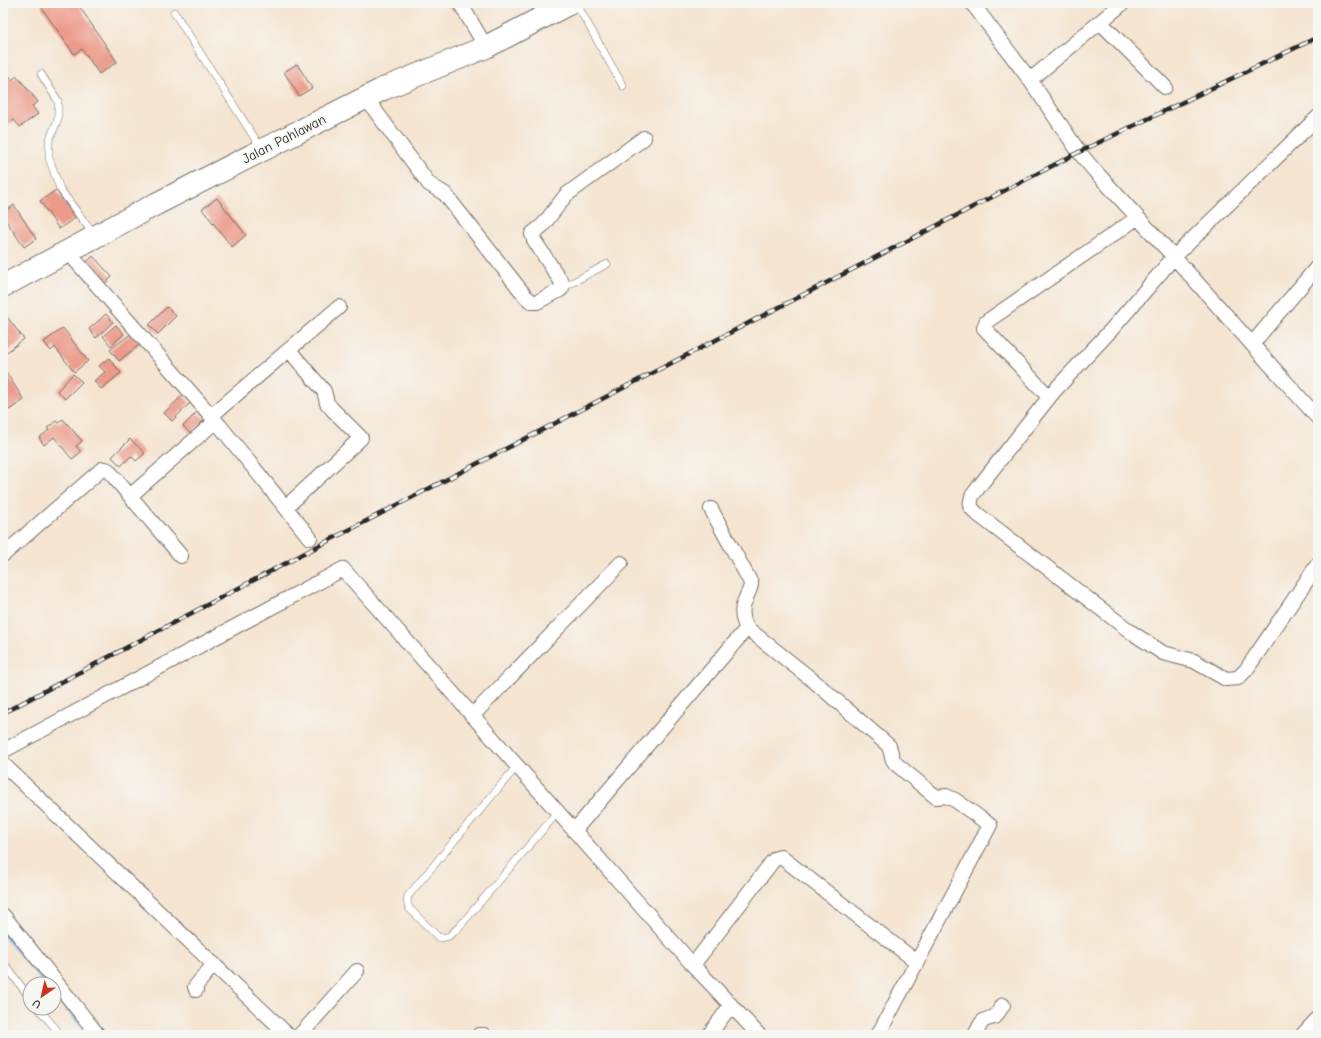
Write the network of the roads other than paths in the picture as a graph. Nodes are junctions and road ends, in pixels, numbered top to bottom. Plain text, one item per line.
1 (460, 3) edge
2 (570, 3) edge
3 (576, 3) edge
4 (972, 3) edge
5 (1122, 3) edge
6 (174, 12) dead end
7 (1100, 22) junction
8 (486, 47) junction
9 (41, 74) dead end
10 (1030, 80) junction
11 (623, 86) dead end
12 (1165, 88) dead end
13 (366, 98) junction
14 (1318, 117) edge
15 (644, 138) dead end
16 (262, 150) junction
17 (1137, 218) junction
18 (95, 237) junction
19 (68, 252) junction
20 (1174, 257) junction
21 (607, 264) dead end
22 (1318, 266) edge
23 (3, 286) edge
24 (562, 288) junction
25 (339, 307) dead end
26 (1252, 344) junction
27 (289, 350) junction
28 (1049, 397) junction
29 (1318, 418) edge
30 (214, 419) junction
31 (130, 496) junction
32 (286, 507) junction
33 (711, 509) dead end
34 (310, 538) dead end
35 (3, 555) edge
36 (180, 556) dead end
37 (621, 562) dead end
38 (1318, 564) edge
39 (747, 628) junction
40 (472, 716) junction
41 (3, 751) edge
42 (3, 764) edge
43 (517, 766) junction
44 (558, 812) junction
45 (574, 831) junction
46 (3, 915) edge
47 (3, 962) edge
48 (917, 962) junction
49 (214, 964) junction
50 (693, 965) junction
51 (357, 971) dead end
52 (22, 987) edge
53 (196, 990) dead end
54 (1003, 1004) dead end
55 (730, 1005) junction
56 (45, 1016) edge
57 (1318, 1021) edge
58 (61, 1035) edge
59 (98, 1035) edge
60 (288, 1035) edge
61 (300, 1035) edge
62 (479, 1035) edge
63 (484, 1035) edge
64 (709, 1035) edge
65 (759, 1035) edge
66 (878, 1035) edge
67 (974, 1035) edge
68 (1305, 1035) edge

1 - 8 street
2 - 8 highway, Jalan Pahlawan
3 - 11 lane
4 - 10 street
5 - 7 street
6 - 16 lane
7 - 10 street
7 - 12 street
8 - 13 highway, Jalan Pahlawan
9 - 18 lane
10 - 17 street
13 - 16 highway, Jalan Pahlawan
13 - 24 street
14 - 20 street
15 - 24 street
16 - 18 highway, Jalan Pahlawan
17 - 20 street
17 - 28 street
18 - 19 highway, Jalan Pahlawan
19 - 23 highway, Jalan Pahlawan
19 - 30 street
20 - 26 street
20 - 28 street
21 - 24 lane
22 - 26 street
25 - 27 street
26 - 29 street
27 - 30 street
27 - 32 street
28 - 38 street
30 - 31 street
30 - 32 street
31 - 35 street
31 - 36 street
32 - 34 street
33 - 39 street
37 - 40 street
39 - 45 street
39 - 48 street
40 - 41 street
40 - 43 street
42 - 49 street
43 - 44 street
43 - 44 lane
44 - 45 street
45 - 50 street
46 - 59 street
47 - 52 lane
48 - 50 street
48 - 66 street
49 - 53 street
49 - 60 street
50 - 55 street
51 - 61 street
54 - 67 street
55 - 64 street
55 - 65 street
56 - 58 lane
57 - 68 street
62 - 63 street

